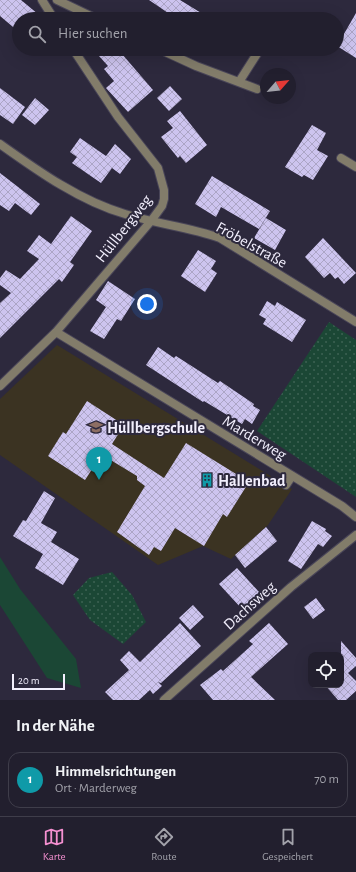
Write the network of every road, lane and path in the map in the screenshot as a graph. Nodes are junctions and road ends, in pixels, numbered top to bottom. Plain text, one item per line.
1 (42, 0) edge
2 (58, 0) edge
3 (50, 12) edge
4 (83, 12) edge
5 (78, 56) edge
6 (174, 56) edge
7 (256, 56) edge
8 (239, 82) junction
9 (257, 89) dead end
10 (0, 144) edge
11 (341, 158) dead end
12 (356, 167) edge
13 (150, 220) junction
14 (356, 322) edge
15 (56, 332) junction
16 (0, 386) edge
17 (292, 476) junction
18 (286, 485) dead end
19 (356, 516) edge
20 (356, 535) edge
21 (164, 700) edge

1 - 3 street
2 - 4 street
5 - 13 street, Hüllbergweg
6 - 8 street
7 - 8 street
8 - 9 street
10 - 13 street, Fröbelstraße
11 - 12 street
13 - 14 street, Fröbelstraße
13 - 15 street, Hüllbergweg
15 - 16 street, Hüllbergweg
15 - 17 street, Marderweg
17 - 18 street
17 - 19 street, Marderweg
20 - 21 street, Dachsweg

